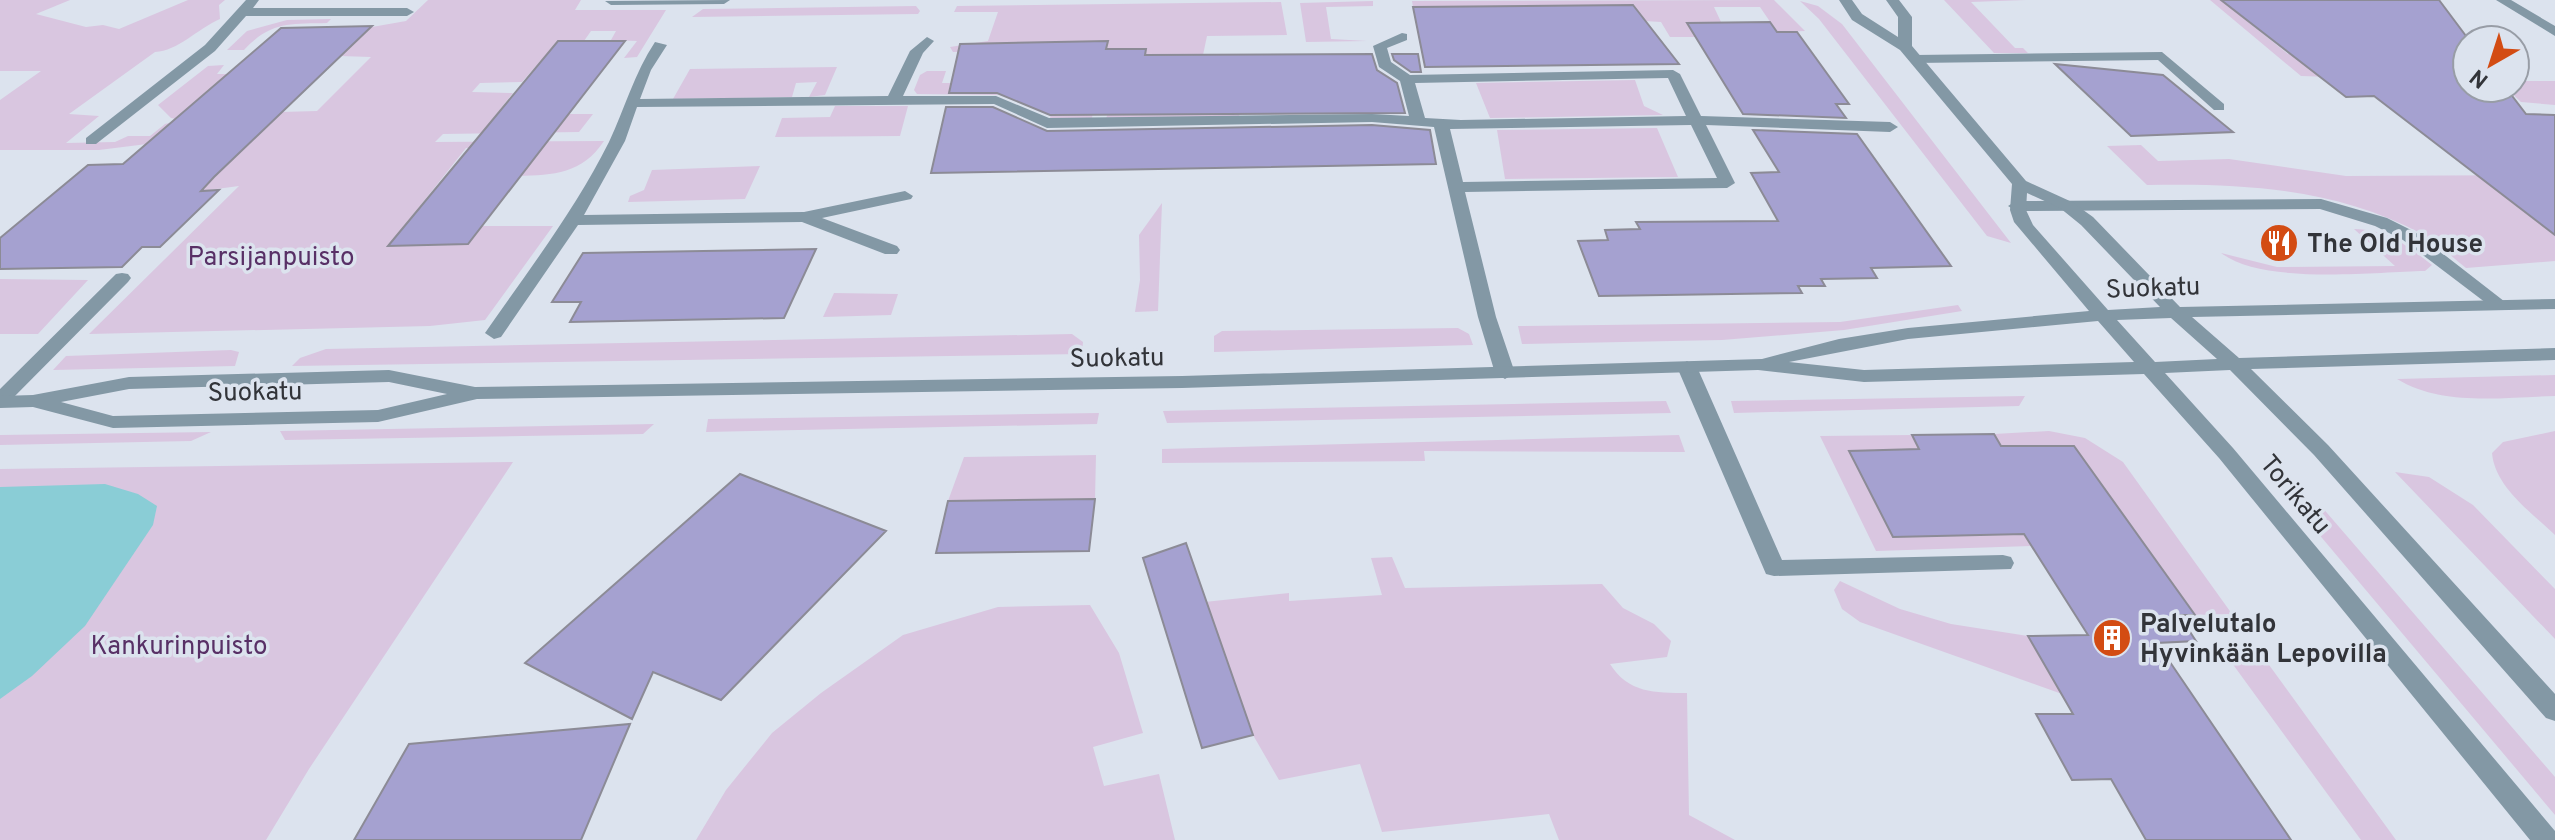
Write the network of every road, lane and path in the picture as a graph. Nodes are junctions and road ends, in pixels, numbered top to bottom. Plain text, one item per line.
1 (253, 0) edge
2 (724, 0) edge
3 (1845, 0) edge
4 (1892, 0) edge
5 (2502, 0) edge
6 (611, 1) edge
7 (240, 12) junction
8 (407, 12) dead end
9 (2555, 32) edge
10 (1402, 37) dead end
11 (927, 41) dead end
12 (660, 45) dead end
13 (1910, 53) junction
14 (1407, 79) junction
15 (894, 100) junction
16 (631, 103) junction
17 (2219, 107) dead end
18 (1698, 120) junction
19 (1418, 121) junction
20 (1441, 123) junction
21 (1890, 127) dead end
22 (91, 141) dead end
23 (1449, 178) junction
24 (2020, 184) junction
25 (905, 196) dead end
26 (2066, 205) junction
27 (2016, 206) junction
28 (804, 217) junction
29 (573, 220) junction
30 (891, 250) dead end
31 (122, 278) dead end
32 (2555, 304) edge
33 (2500, 305) junction
34 (2174, 311) junction
35 (2099, 314) junction
36 (494, 333) dead end
37 (2555, 354) edge
38 (1758, 364) junction
39 (2236, 365) junction
40 (1687, 367) junction
41 (2149, 369) junction
42 (1505, 373) junction
43 (477, 393) junction
44 (0, 401) edge
45 (33, 401) junction
46 (2003, 563) dead end
47 (2555, 711) edge
48 (2546, 840) edge

1 - 7 street
2 - 6 street
3 - 13 street, Torikatu
4 - 13 street
5 - 9 street
7 - 8 street
7 - 22 street
10 - 14 street
11 - 15 street
12 - 16 street
13 - 17 street
13 - 24 street, Torikatu
14 - 18 street
14 - 19 street
15 - 16 street
15 - 19 street
16 - 29 street
18 - 20 street
18 - 21 street
18 - 23 street
19 - 20 street
20 - 23 street
23 - 42 street
24 - 26 street, Torikatu
24 - 27 street
25 - 28 street
26 - 27 street
26 - 33 street
26 - 34 street, Torikatu
27 - 35 street, Torikatu
28 - 29 street
28 - 30 street
29 - 36 street
31 - 44 street
32 - 33 street, Suokatu
33 - 34 street, Suokatu
34 - 35 street, Suokatu
34 - 39 street, Torikatu
35 - 38 street, Suokatu
35 - 41 street, Torikatu
37 - 39 street, Suokatu
38 - 40 street, Suokatu
38 - 41 street, Suokatu
39 - 41 street, Suokatu
39 - 47 street, Torikatu
40 - 42 street, Suokatu
40 - 46 street
41 - 48 street, Torikatu
42 - 43 street, Suokatu
43 - 45 street, Suokatu
43 - 45 street, Suokatu
44 - 45 street, Suokatu

